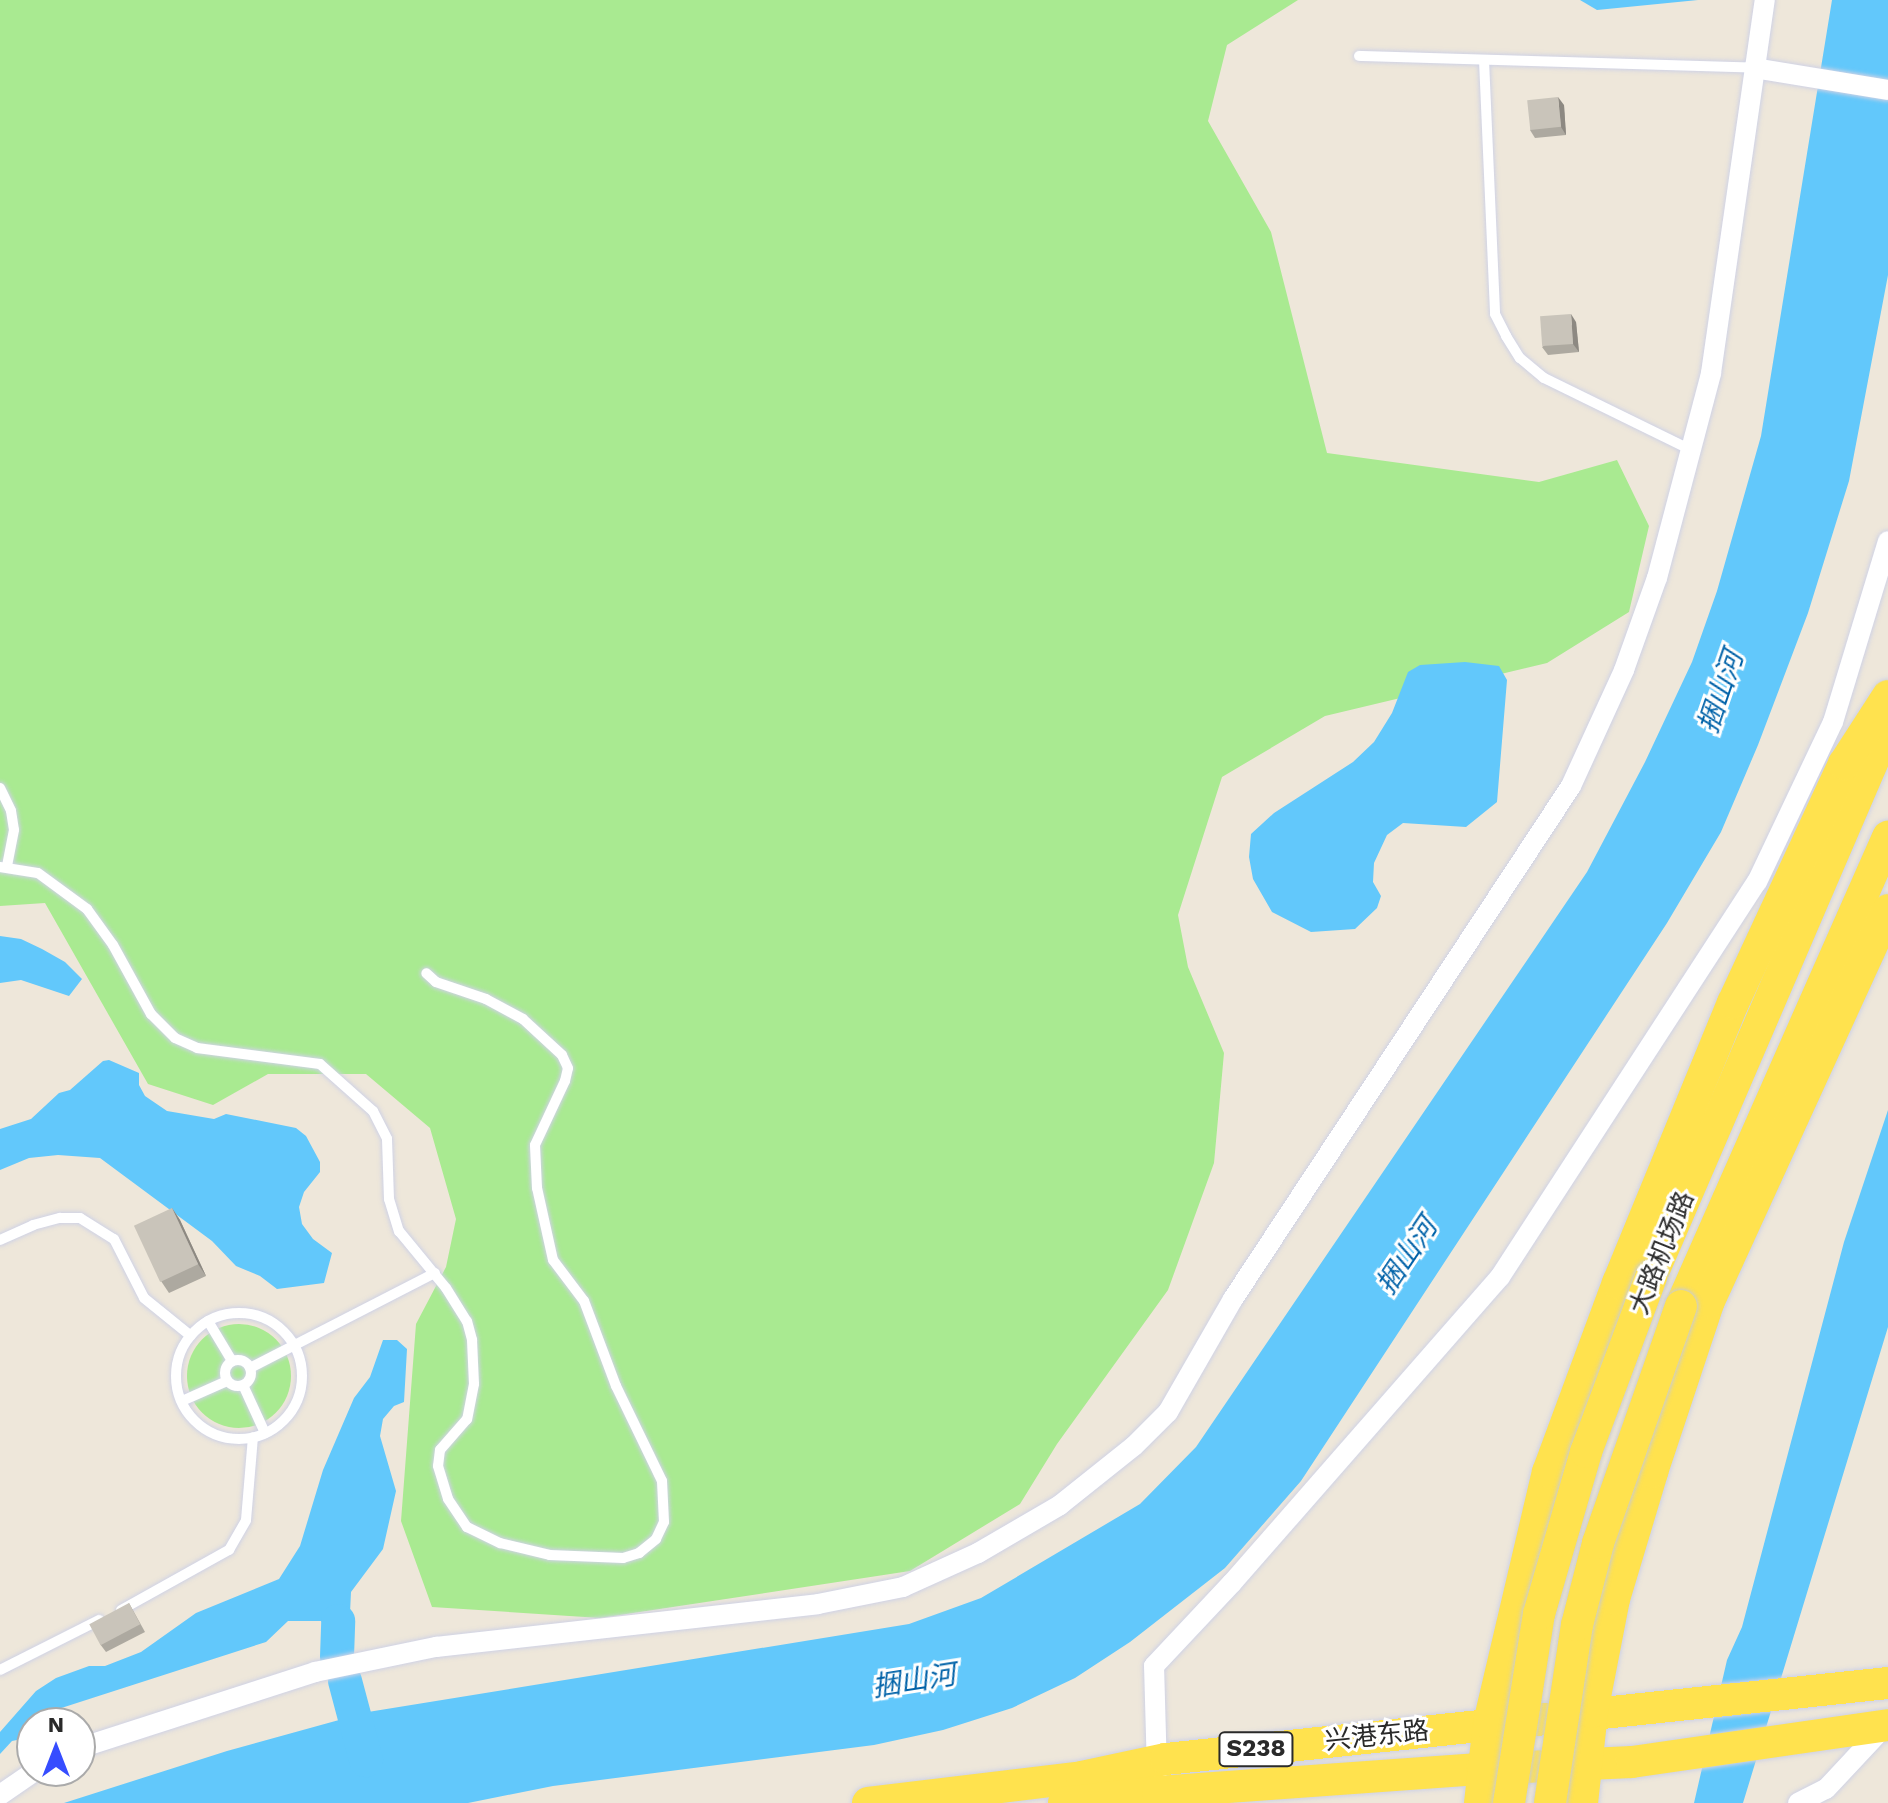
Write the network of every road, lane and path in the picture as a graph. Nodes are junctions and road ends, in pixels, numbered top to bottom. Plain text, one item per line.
1 (1765, 0) edge
2 (1359, 56) dead end
3 (1484, 60) junction
4 (1754, 68) junction
5 (1888, 90) edge
6 (1693, 451) junction
7 (1888, 541) edge
8 (1888, 696) edge
9 (1888, 726) edge
10 (0, 788) edge
11 (1888, 837) edge
12 (3, 866) edge
13 (1888, 910) edge
14 (426, 973) dead end
15 (0, 1240) edge
16 (435, 1273) junction
17 (208, 1321) junction
18 (191, 1336) junction
19 (295, 1347) junction
20 (232, 1361) junction
21 (250, 1368) junction
22 (227, 1381) junction
23 (243, 1385) junction
24 (182, 1401) junction
25 (265, 1433) junction
26 (253, 1437) junction
27 (0, 1670) edge
28 (1888, 1683) edge
29 (1592, 1712) junction
30 (1489, 1723) junction
31 (1886, 1726) edge
32 (96, 1743) edge
33 (1157, 1761) junction
34 (1585, 1765) junction
35 (1482, 1769) junction
36 (1158, 1792) junction
37 (868, 1803) edge
38 (1064, 1803) edge
39 (1480, 1803) edge
40 (1509, 1803) edge
41 (1550, 1803) edge
42 (1582, 1803) edge
43 (1798, 1803) edge

1 - 4 street
2 - 3 lane
3 - 4 lane
3 - 6 lane
4 - 5 street
4 - 6 street
6 - 32 street
7 - 33 street
8 - 30 main road
9 - 40 main road, 大路机场路, bridge
10 - 12 lane
11 - 41 main road, 大路机场路, bridge
12 - 16 lane
13 - 29 main road
14 - 16 lane
15 - 18 lane
16 - 19 lane
17 - 18 lane
17 - 19 lane
17 - 20 lane
18 - 24 lane
19 - 21 lane
19 - 25 lane
20 - 21 lane
20 - 22 lane
21 - 23 lane
22 - 23 lane
22 - 24 lane
23 - 25 lane
24 - 26 lane
25 - 26 lane
26 - 27 lane
28 - 29 main road, 兴港东路 / S238
29 - 30 main road, 兴港东路 / S238
29 - 34 main road
30 - 33 main road, 兴港东路 / S238
30 - 35 main road
31 - 34 main road, 兴港东路 / S238
31 - 43 street
33 - 36 street
33 - 37 main road, 兴港东路 / S238
34 - 35 main road, 兴港东路 / S238
34 - 42 main road
35 - 36 main road, 兴港东路 / S238
35 - 39 main road
36 - 38 main road, 兴港东路 / S238

